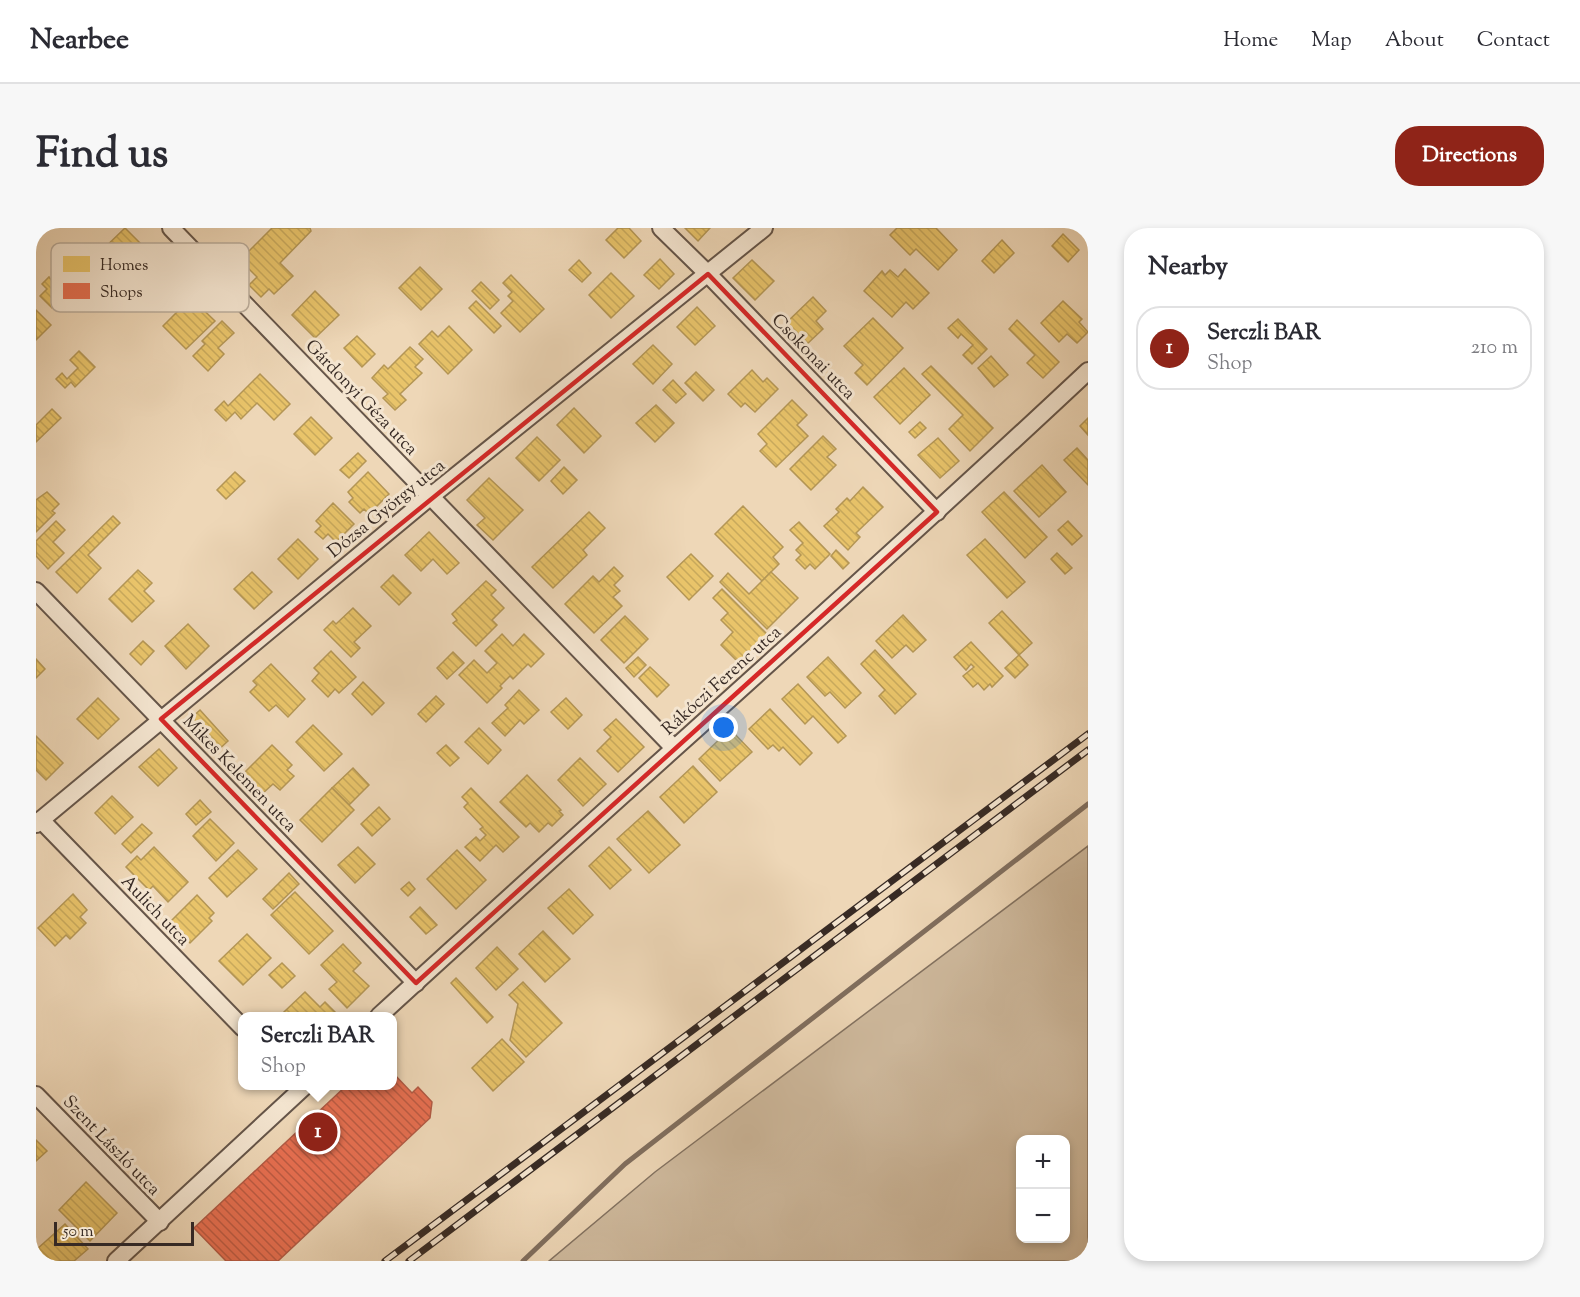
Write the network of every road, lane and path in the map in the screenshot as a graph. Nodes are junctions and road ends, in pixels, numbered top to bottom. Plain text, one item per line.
1 (171, 228) edge
2 (661, 228) edge
3 (764, 228) edge
4 (186, 243) edge
5 (708, 274) junction
6 (249, 308) edge
7 (1088, 371) edge
8 (431, 496) junction
9 (937, 513) junction
10 (36, 591) edge
11 (161, 718) junction
12 (674, 748) junction
13 (38, 822) edge
14 (416, 983) junction
15 (385, 1012) edge
16 (238, 1023) edge
17 (298, 1090) edge
18 (36, 1095) edge
19 (160, 1222) junction
20 (116, 1261) edge

1 - 4 street, Gárdonyi Géza utca
2 - 5 street, Csokonai utca
3 - 5 street, Dózsa György utca
5 - 8 street, Dózsa György utca
5 - 9 street, Csokonai utca
6 - 8 street, Gárdonyi Géza utca
7 - 9 street, Rákóczi Ferenc utca
8 - 11 street, Dózsa György utca
8 - 12 street, Gárdonyi Géza utca
9 - 12 street, Rákóczi Ferenc utca
10 - 11 street, Mikes Kelemen utca
11 - 13 street, Dózsa György utca
11 - 14 street, Mikes Kelemen utca
12 - 14 street, Rákóczi Ferenc utca
13 - 16 street, Aulich utca
14 - 15 street, Rákóczi Ferenc utca
17 - 19 street
18 - 19 street, Szent László utca
19 - 20 street

